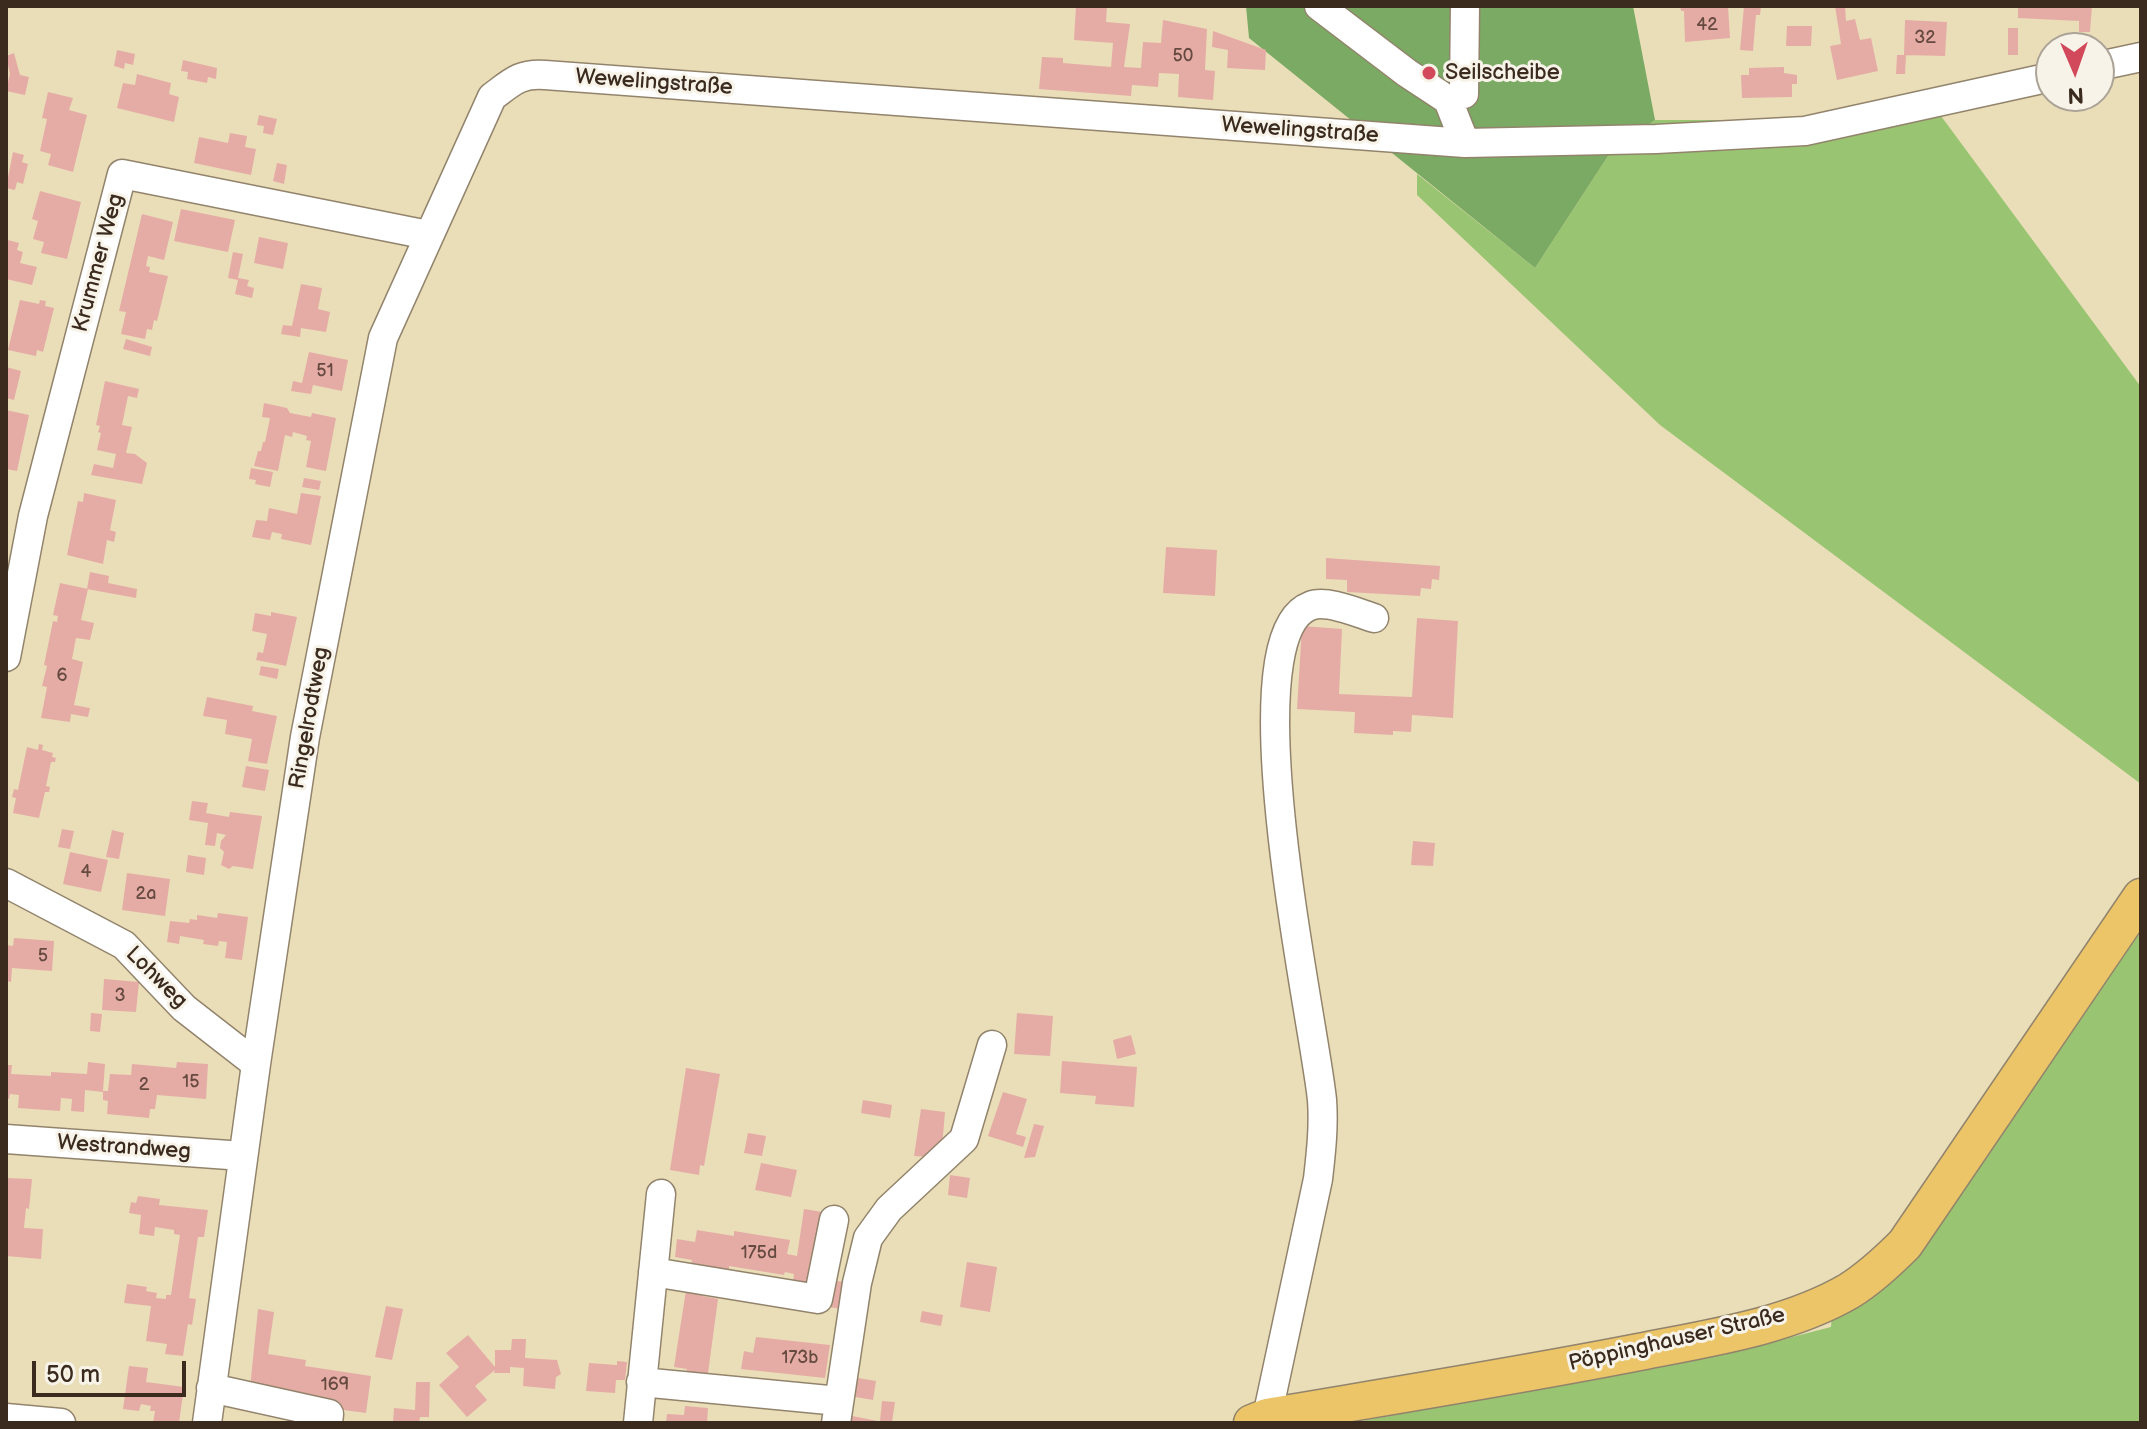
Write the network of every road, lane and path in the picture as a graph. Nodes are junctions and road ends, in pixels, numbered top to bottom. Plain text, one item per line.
1 (1319, 6) edge
2 (1465, 6) edge
3 (2141, 57) edge
4 (2115, 63) edge
5 (545, 75) joint
6 (2035, 81) edge
7 (1464, 94) dead end
8 (1465, 143) junction
9 (428, 235) junction
10 (1374, 618) dead end
11 (6, 657) edge
12 (6, 883) edge
13 (2141, 897) edge
14 (992, 1045) dead end
15 (256, 1064) junction
16 (6, 1139) edge
17 (243, 1156) junction
18 (661, 1194) dead end
19 (834, 1220) dead end
20 (653, 1272) junction
21 (641, 1382) junction
22 (211, 1388) junction
23 (837, 1412) edge
24 (6, 1418) edge
25 (1259, 1420) edge
26 (61, 1423) edge
27 (207, 1423) edge
28 (328, 1423) edge
29 (638, 1423) edge

1 - 8 street
2 - 7 street
3 - 4 street
5 - 8 street, Wewelingstraße
5 - 9 street, Ringelrodtweg
6 - 8 street, Wewelingstraße
9 - 11 street, Krummer Weg
9 - 15 street, Ringelrodtweg
10 - 25 street
12 - 15 street, Lohweg
13 - 25 main road, Pöppinghauser Straße
14 - 23 street
15 - 17 street, Ringelrodtweg
16 - 17 street, Westrandweg
17 - 22 street, Ringelrodtweg
18 - 20 street
19 - 20 street
20 - 21 street
21 - 23 street
21 - 29 street
22 - 27 street, Ringelrodtweg
22 - 28 street
24 - 26 street

